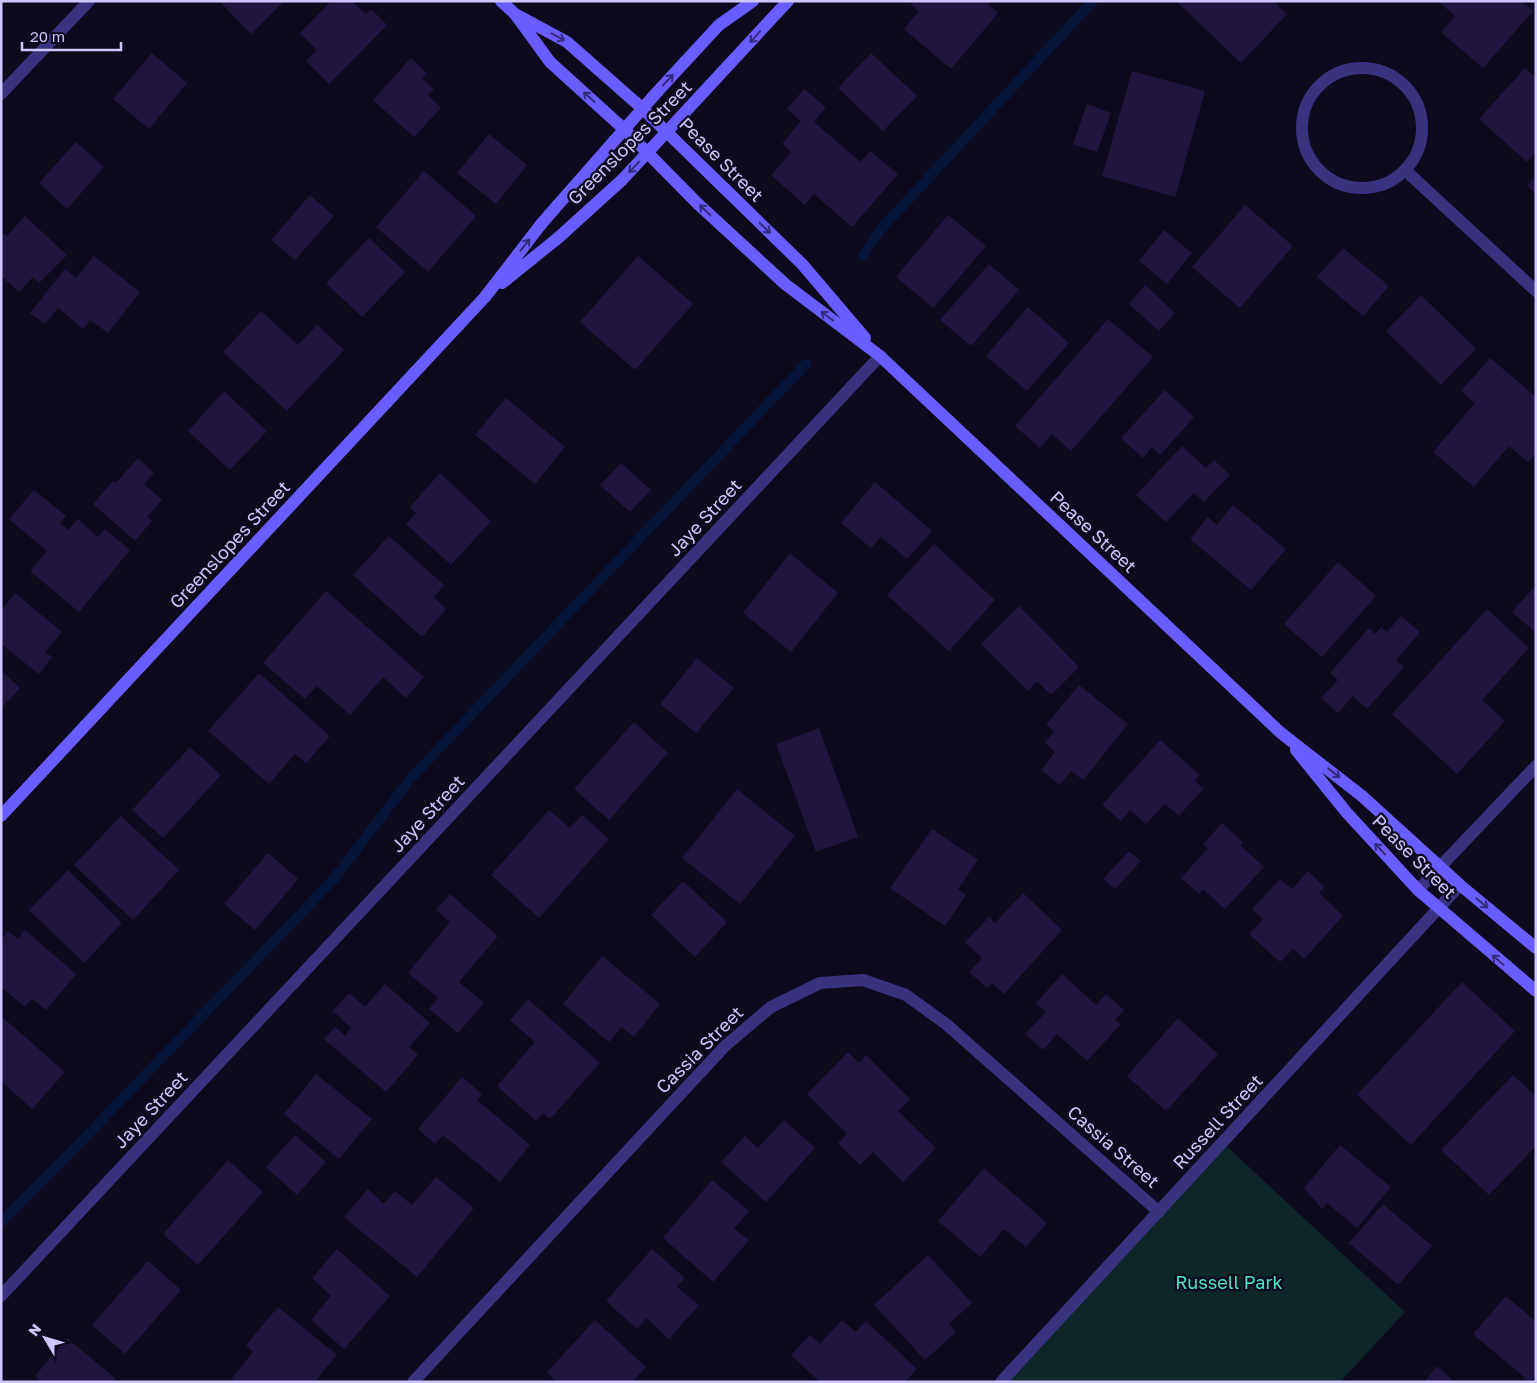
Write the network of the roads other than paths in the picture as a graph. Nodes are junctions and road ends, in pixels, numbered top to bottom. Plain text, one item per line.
1 (89, 1) edge
2 (501, 1) edge
3 (752, 1) edge
4 (788, 1) edge
5 (515, 14) junction
6 (1, 94) edge
7 (643, 109) junction
8 (625, 130) junction
9 (668, 132) junction
10 (647, 153) junction
11 (1405, 170) junction
12 (1536, 291) edge
13 (485, 297) junction
14 (880, 356) junction
15 (1281, 733) junction
16 (1536, 766) edge
17 (1, 816) edge
18 (1440, 867) junction
19 (1460, 885) junction
20 (1418, 890) junction
21 (1438, 908) junction
22 (1536, 948) edge
23 (1536, 991) edge
24 (1159, 1212) junction
25 (1, 1296) edge
26 (413, 1382) edge
27 (1001, 1382) edge

1 - 6 street
2 - 5 street, Pease Street
7 -> 3 street, Greenslopes Street
4 -> 9 street, Greenslopes Street
5 -> 7 street, Pease Street
8 -> 5 street, Pease Street
7 - 8 street, Greenslopes Street
7 - 9 street, Pease Street
8 - 10 street, Pease Street
13 -> 8 street, Greenslopes Street
9 - 10 street, Greenslopes Street
9 -> 14 street, Pease Street
10 -> 13 street, Greenslopes Street
14 -> 10 street, Pease Street
11 - 11 street
11 - 12 street
13 - 17 street, Greenslopes Street
14 - 15 street, Pease Street
14 - 25 street, Jaye Street
15 -> 18 street, Pease Street
20 -> 15 street, Pease Street
16 - 18 street
18 - 19 street, Pease Street
18 - 20 street
19 - 21 street, Russell Street
19 -> 22 street, Pease Street
20 - 21 street, Pease Street
23 -> 21 street, Pease Street
21 - 24 street, Russell Street
24 - 26 street, Cassia Street
24 - 27 street, Russell Street

